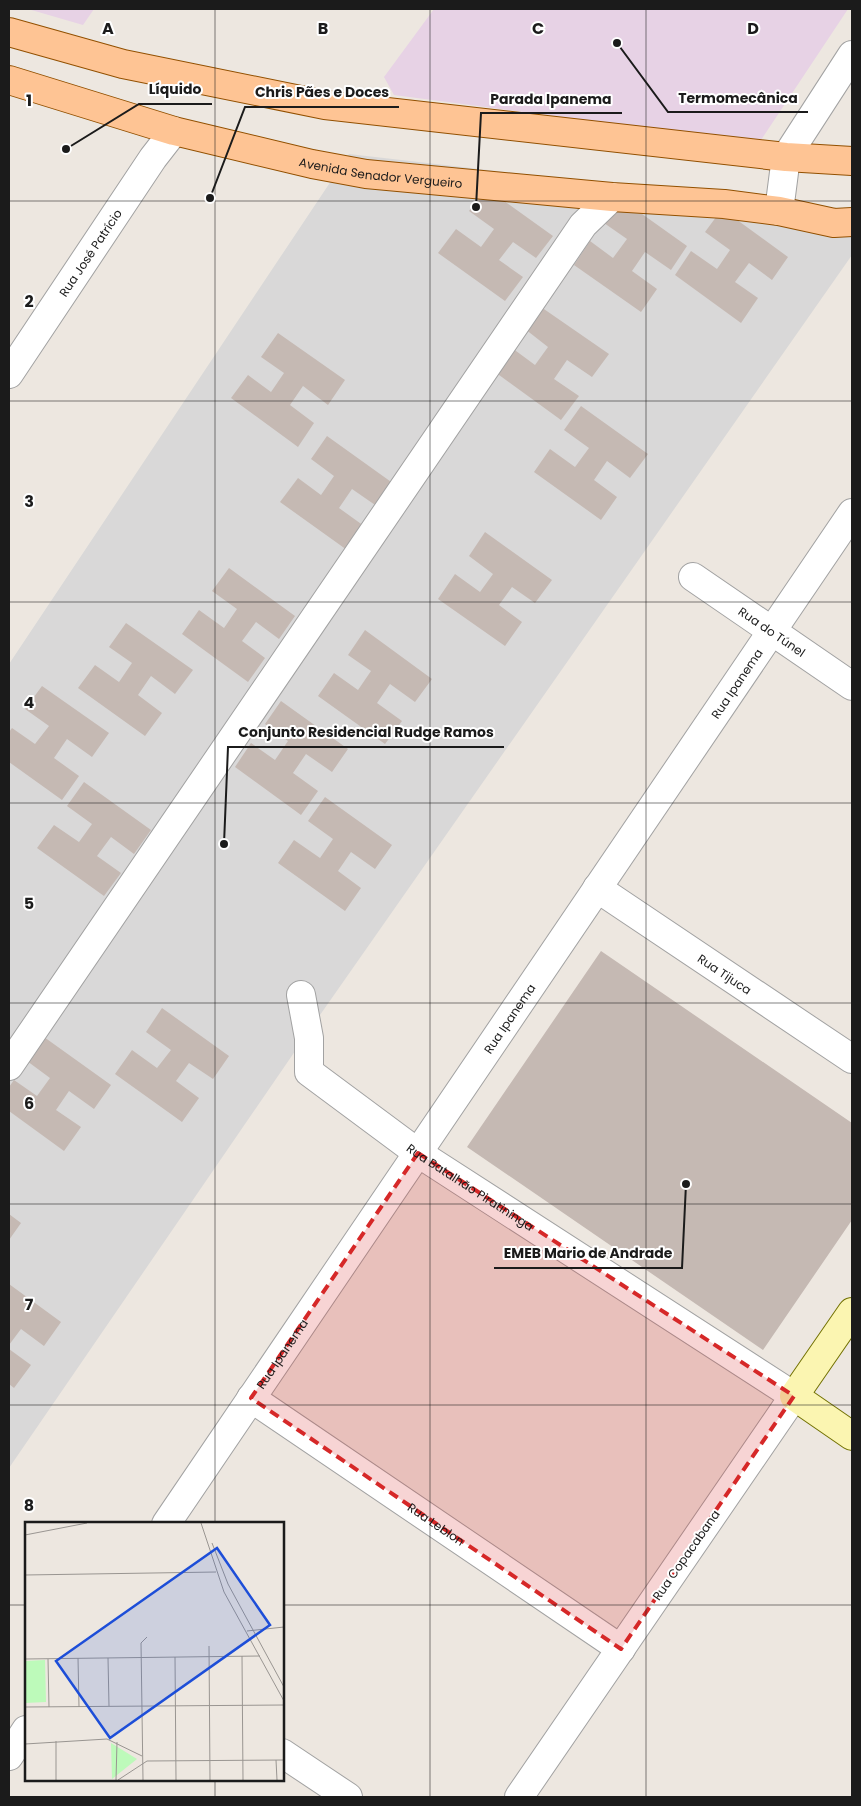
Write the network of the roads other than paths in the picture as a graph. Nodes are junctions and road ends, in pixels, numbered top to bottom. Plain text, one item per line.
1 (9, 32) edge
2 (852, 55) edge
3 (9, 80) edge
4 (174, 131) junction
5 (786, 157) junction
6 (852, 162) edge
7 (612, 197) junction
8 (780, 210) junction
9 (852, 222) edge
10 (9, 374) edge
11 (852, 512) edge
12 (693, 577) dead end
13 (772, 631) junction
14 (852, 686) edge
15 (597, 888) junction
16 (300, 995) dead end
17 (852, 1059) edge
18 (9, 1066) edge
19 (418, 1153) junction
20 (852, 1312) edge
21 (794, 1396) junction
22 (251, 1398) junction
23 (852, 1436) edge
24 (167, 1522) edge
25 (621, 1649) junction
26 (25, 1732) edge
27 (284, 1754) edge
28 (9, 1756) edge
29 (348, 1797) edge
30 (518, 1797) edge

1 - 5 main road
2 - 5 street
3 - 4 main road, Avenida Senador Vergueiro
4 - 7 main road, Avenida Senador Vergueiro
4 - 10 street, Rua José Patrício
5 - 6 main road
5 - 8 street
7 - 8 main road, Avenida Senador Vergueiro
7 - 18 street
8 - 9 main road, Avenida Senador Vergueiro
11 - 13 street, Rua Ipanema
12 - 13 street, Rua do Túnel
13 - 14 street, Rua do Túnel
13 - 15 street, Rua Ipanema
15 - 17 street, Rua Tijuca
15 - 19 street, Rua Ipanema
16 - 19 street, Rua Batalhão Piratininga
19 - 21 street, Rua Batalhão Piratininga
19 - 22 street, Rua Ipanema
20 - 21 street, Rua Copacabana
21 - 23 street, Rua Batalhão Piratininga
21 - 25 street, Rua Copacabana
22 - 24 street, Rua Ipanema
22 - 25 street, Rua Leblon
25 - 30 street, Rua Copacabana
26 - 28 street
27 - 29 street

